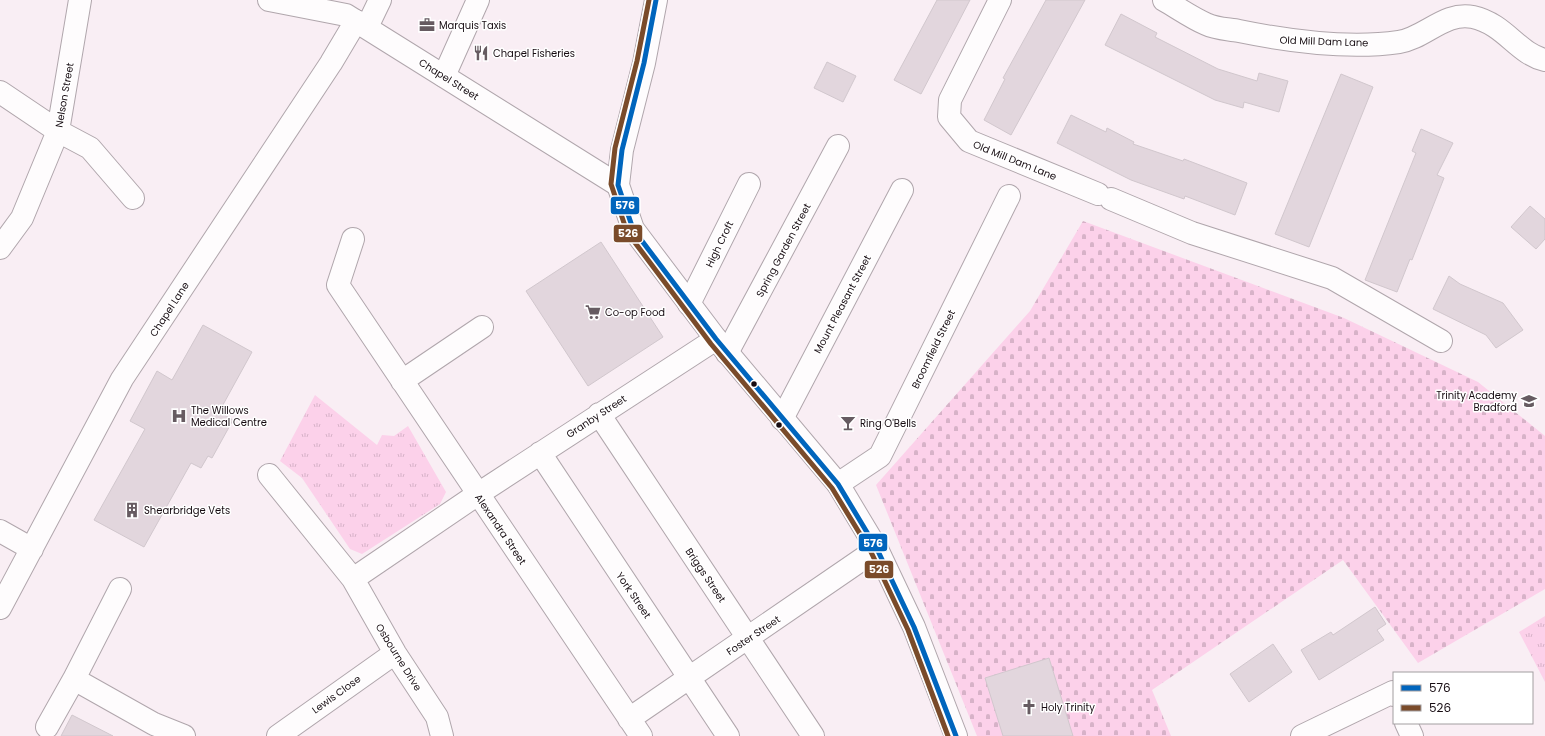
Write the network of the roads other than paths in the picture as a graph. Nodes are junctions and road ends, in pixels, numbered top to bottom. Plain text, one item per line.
1 (80, 0) edge
2 (269, 0) edge
3 (380, 0) edge
4 (478, 0) edge
5 (656, 0) edge
6 (1000, 0) edge
7 (1164, 0) edge
8 (361, 24) junction
9 (1545, 60) edge
10 (444, 76) junction
11 (0, 92) edge
12 (58, 131) junction
13 (838, 146) dead end
14 (749, 184) dead end
15 (618, 185) junction
16 (902, 190) dead end
17 (1009, 196) dead end
18 (133, 198) dead end
19 (353, 239) dead end
20 (0, 248) edge
21 (689, 304) junction
22 (482, 327) dead end
23 (1441, 341) dead end
24 (721, 346) junction
25 (402, 381) junction
26 (599, 414) junction
27 (782, 419) junction
28 (540, 454) junction
29 (269, 475) dead end
30 (838, 484) junction
31 (478, 494) junction
32 (0, 531) edge
33 (32, 548) junction
34 (877, 549) junction
35 (353, 579) junction
36 (120, 589) dead end
37 (0, 608) edge
38 (748, 638) junction
39 (395, 653) junction
40 (689, 678) junction
41 (74, 679) junction
42 (1393, 694) edge
43 (1406, 724) edge
44 (47, 727) dead end
45 (635, 728) edge
46 (184, 736) edge
47 (278, 736) edge
48 (442, 736) edge
49 (728, 736) edge
50 (813, 736) edge
51 (956, 736) edge
52 (1302, 736) edge
53 (1412, 736) edge

1 - 12 street, Nelson Street
2 - 8 street, Chapel Street
3 - 8 street, Chapel Lane
4 - 10 street
5 - 15 street
6 - 23 street, Old Mill Dam Lane
7 - 9 street, Old Mill Dam Lane
8 - 10 street, Chapel Street
8 - 33 street, Chapel Lane
10 - 15 street, Chapel Street
11 - 12 street
12 - 18 street
12 - 20 street, Nelson Street
13 - 24 street, Spring Garden Street
14 - 21 street, High Croft
15 - 21 street
16 - 27 street, Mount Pleasant Street
17 - 30 street, Broomfield Street
19 - 25 street, Alexandra Street
21 - 24 street
22 - 25 street
24 - 26 street, Granby Street
24 - 27 street
25 - 31 street, Alexandra Street
26 - 28 street, Granby Street
26 - 38 street, Briggs Street
27 - 30 street
28 - 31 street, Granby Street
28 - 40 street, York Street
29 - 35 street, Osbourne Drive
30 - 34 street
31 - 35 street
31 - 45 street, Alexandra Street
32 - 33 street
33 - 37 street, Chapel Lane
34 - 38 street, Foster Street
34 - 51 street
35 - 39 street, Osbourne Drive
36 - 41 street
38 - 40 street, Foster Street
38 - 50 street, Briggs Street
39 - 47 street, Lewis Close
39 - 48 street, Osbourne Drive
40 - 45 street, Foster Street
40 - 49 street, York Street
41 - 44 street
41 - 46 street
42 - 52 street
43 - 53 street

